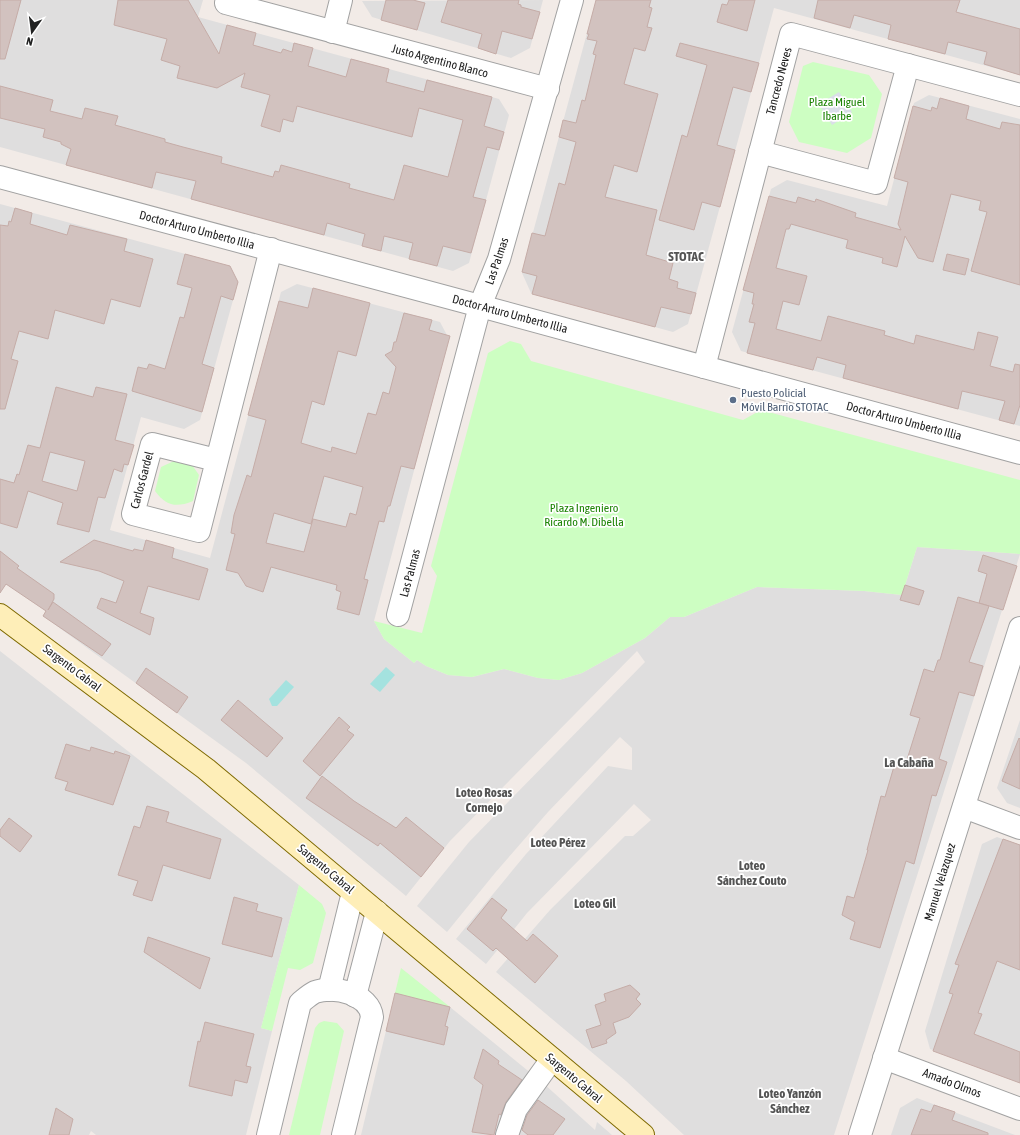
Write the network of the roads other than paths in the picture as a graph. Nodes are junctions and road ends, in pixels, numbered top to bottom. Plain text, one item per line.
1 (227, 0) edge
2 (341, 0) edge
3 (572, 0) edge
4 (333, 32) junction
5 (908, 65) junction
6 (548, 89) junction
7 (1020, 95) edge
8 (760, 152) junction
9 (0, 177) edge
10 (270, 250) junction
11 (480, 306) junction
12 (704, 367) junction
13 (1020, 453) edge
14 (216, 460) junction
15 (0, 615) edge
16 (398, 615) dead end
17 (1020, 628) edge
18 (964, 807) junction
19 (1020, 828) edge
20 (353, 892) junction
21 (377, 912) junction
22 (329, 990) junction
23 (355, 996) junction
24 (884, 1058) junction
25 (552, 1059) junction
26 (1020, 1109) edge
27 (268, 1135) edge
28 (343, 1135) edge
29 (507, 1135) edge
30 (643, 1135) edge
31 (860, 1135) edge

1 - 4 street, Justo Argentino Blanco
2 - 4 street
3 - 6 street, Las Palmas
4 - 6 street, Justo Argentino Blanco
5 - 7 street, Tancredo Neves
5 - 8 street
5 - 8 street, Tancredo Neves
6 - 11 street, Las Palmas
8 - 12 street, Tancredo Neves
9 - 10 street, Doctor Arturo Umberto Illia
10 - 11 street, Doctor Arturo Umberto Illia
10 - 14 street, Carlos Gardel
11 - 12 street, Doctor Arturo Umberto Illia
11 - 16 street, Las Palmas
12 - 13 street, Doctor Arturo Umberto Illia
14 - 14 street, Carlos Gardel
15 - 20 main road, Sargento Cabral
17 - 18 street, Manuel Velazquez
18 - 19 street
18 - 24 street, Manuel Velazquez
20 - 21 main road, Sargento Cabral
20 - 22 street
21 - 23 street
21 - 25 main road, Sargento Cabral
22 - 23 street
22 - 27 street
23 - 28 street
24 - 26 street, Amado Olmos
24 - 31 street, Manuel Velazquez
25 - 29 street
25 - 30 main road, Sargento Cabral

